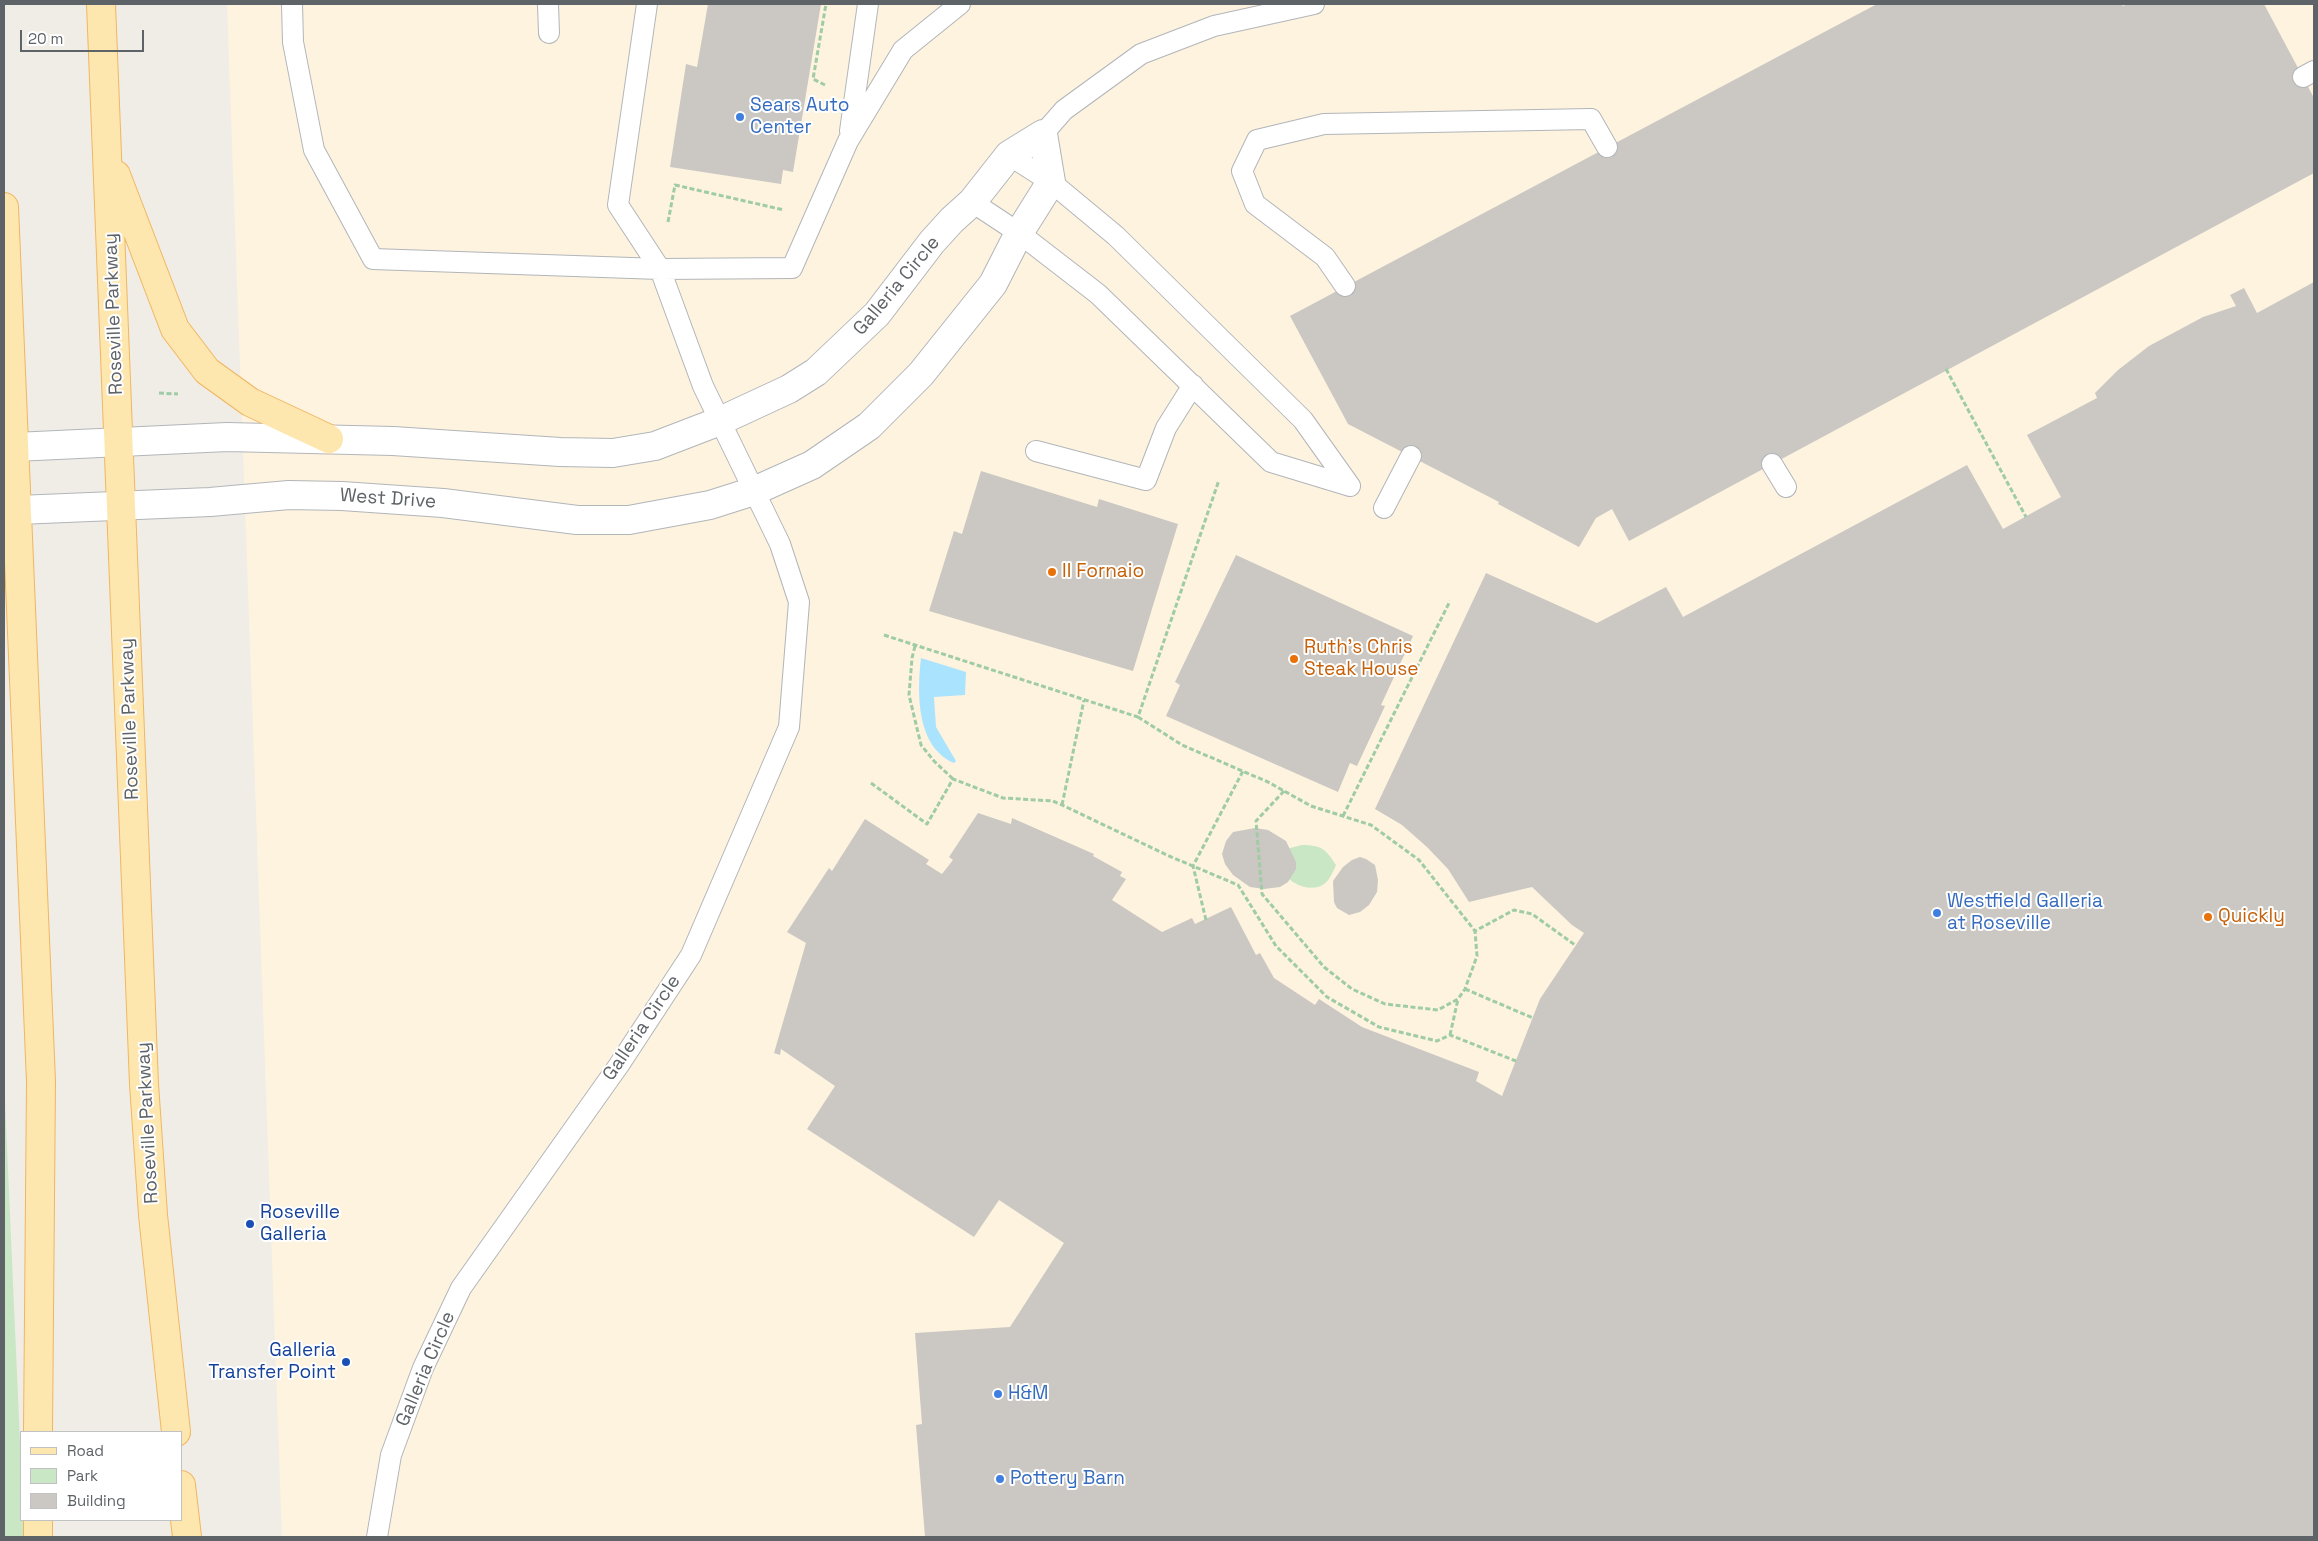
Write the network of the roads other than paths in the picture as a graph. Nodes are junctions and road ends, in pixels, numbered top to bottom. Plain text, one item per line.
1 (101, 4) edge
2 (292, 4) edge
3 (548, 4) edge
4 (647, 4) edge
5 (868, 4) edge
6 (960, 4) edge
7 (1314, 4) edge
8 (549, 33) dead end
9 (1043, 134) junction
10 (848, 141) junction
11 (1607, 147) dead end
12 (108, 152) junction
13 (1009, 155) junction
14 (1051, 182) junction
15 (972, 202) junction
16 (4, 207) edge
17 (1019, 233) junction
18 (660, 269) junction
19 (1345, 286) dead end
20 (1193, 385) junction
21 (720, 421) junction
22 (329, 439) junction
23 (119, 442) junction
24 (9, 447) edge
25 (1036, 450) dead end
26 (1411, 456) dead end
27 (1772, 464) dead end
28 (1786, 487) dead end
29 (754, 491) junction
30 (122, 506) junction
31 (1384, 508) dead end
32 (11, 511) edge
33 (38, 1431) edge
34 (176, 1431) edge
35 (182, 1494) edge
36 (38, 1521) edge
37 (38, 1537) edge
38 (187, 1537) edge
39 (377, 1537) edge

1 - 12 main road, Roseville Parkway
2 - 18 lane
3 - 8 lane
4 - 18 lane
5 - 10 lane
6 - 10 lane
7 - 9 lane, Galleria Circle
9 - 13 street, Galleria Circle
9 - 14 street
10 - 18 lane
11 - 19 lane
12 - 22 main road
12 - 23 main road, Roseville Parkway
13 - 14 lane
13 - 15 street, Galleria Circle
14 - 17 street
14 - 20 lane
15 - 17 lane
15 - 21 street, Galleria Circle
16 - 24 main road
17 - 20 lane
17 - 29 street
18 - 21 lane
20 - 25 lane
21 - 22 street
21 - 29 lane, Galleria Circle
22 - 23 street
23 - 24 street
23 - 30 main road, Roseville Parkway
24 - 32 main road
26 - 31 lane
27 - 28 lane
29 - 30 street, West Drive
29 - 39 lane, Galleria Circle
30 - 32 street, West Drive
30 - 34 main road, Roseville Parkway
32 - 33 main road
35 - 38 main road
36 - 37 main road

